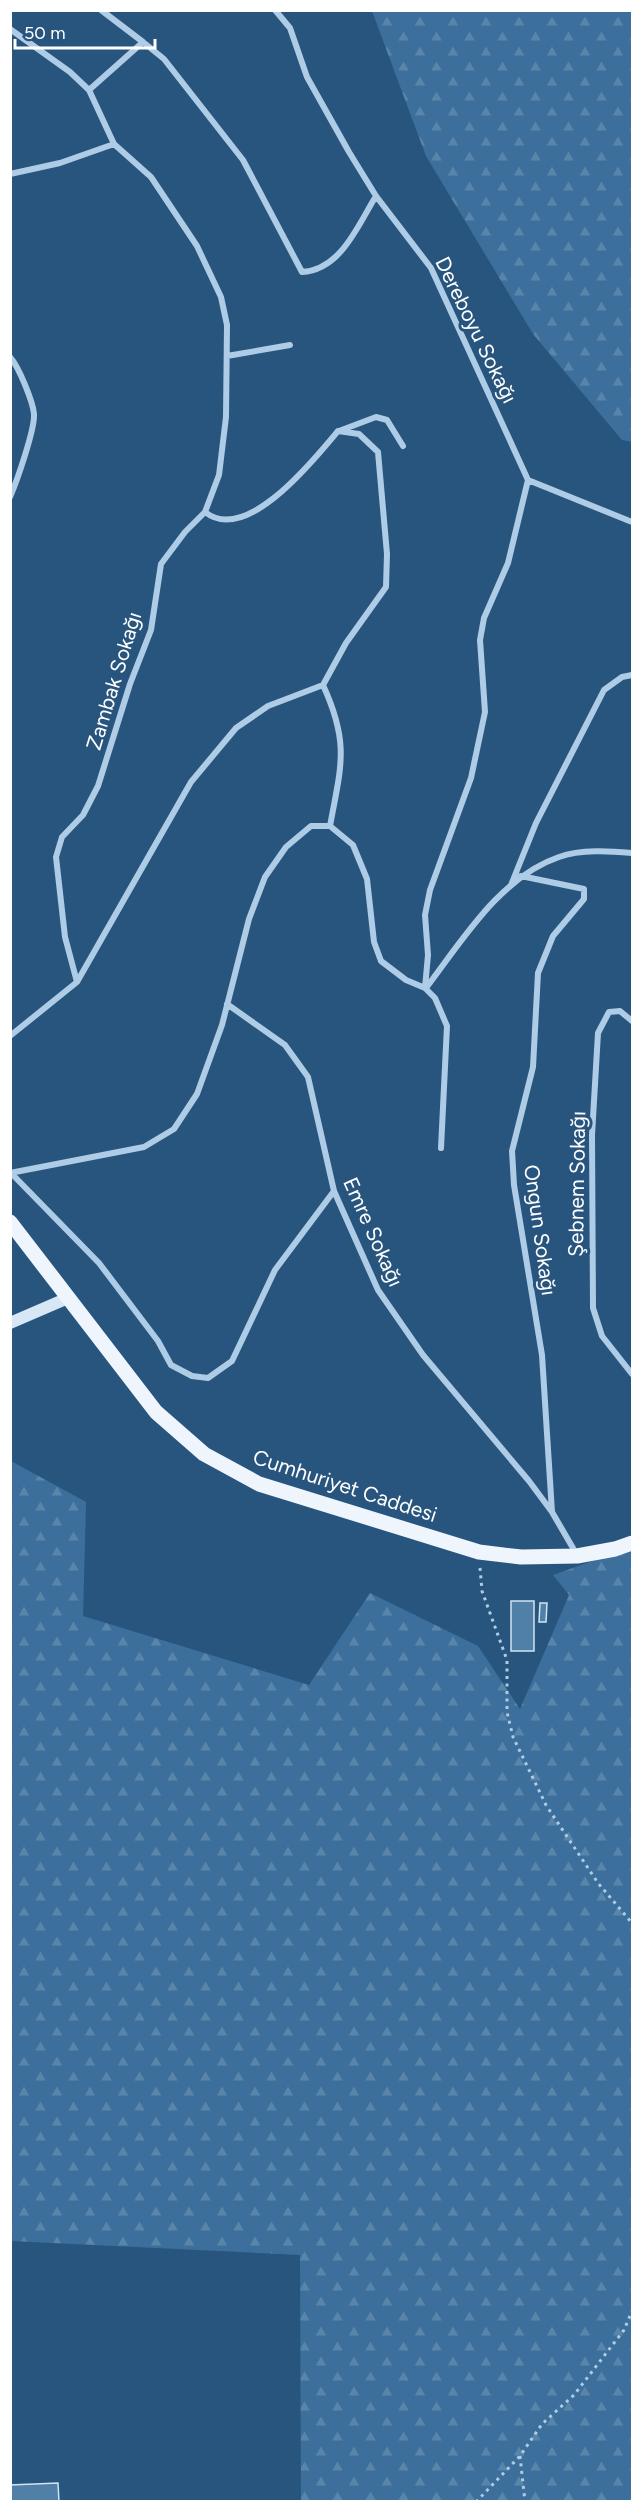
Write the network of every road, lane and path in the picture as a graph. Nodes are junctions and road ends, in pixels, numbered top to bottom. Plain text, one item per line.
1 (102, 10) edge
2 (275, 10) edge
3 (10, 29) edge
4 (143, 42) junction
5 (89, 90) junction
6 (114, 144) junction
7 (10, 174) edge
8 (376, 196) junction
9 (290, 345) dead end
10 (227, 356) junction
11 (10, 357) edge
12 (338, 431) junction
13 (403, 446) dead end
14 (528, 480) junction
15 (10, 497) edge
16 (205, 512) junction
17 (633, 522) edge
18 (633, 675) edge
19 (323, 685) junction
20 (330, 826) junction
21 (633, 853) edge
22 (521, 876) junction
23 (509, 888) junction
24 (77, 982) junction
25 (426, 988) junction
26 (227, 1004) junction
27 (633, 1021) edge
28 (10, 1036) edge
29 (441, 1148) dead end
30 (11, 1173) edge
31 (334, 1191) junction
32 (10, 1222) edge
33 (68, 1298) junction
34 (10, 1323) edge
35 (633, 1374) edge
36 (552, 1512) junction
37 (633, 1543) edge
38 (479, 1552) junction
39 (577, 1556) junction
40 (633, 1923) edge
41 (633, 2310) edge
42 (520, 2456) junction
43 (476, 2502) edge
44 (525, 2502) edge

1 - 4 street
2 - 8 street, Dereboyu Sokağı
3 - 5 street
4 - 5 street
4 - 8 street
5 - 6 street
6 - 7 street
6 - 10 street, Zambak Sokağı
8 - 14 street, Dereboyu Sokağı
9 - 10 street
10 - 16 street, Zambak Sokağı
11 - 15 street
12 - 13 street
12 - 16 street
12 - 19 street
14 - 17 street
14 - 25 street
16 - 24 street, Zambak Sokağı
18 - 23 street
19 - 20 street
19 - 24 street
20 - 25 street
20 - 26 street
21 - 22 street
22 - 23 street
22 - 36 street, Ongun Sokağı
23 - 25 street
24 - 28 street
25 - 29 street
26 - 30 street
26 - 31 street, Emre Sokağı
27 - 35 street, Şebnem Sokağı
30 - 31 street
31 - 36 street, Emre Sokağı
32 - 33 main road, Cumhuriyet Caddesi
33 - 34 street
33 - 38 main road, Cumhuriyet Caddesi
36 - 39 street, Emre Sokağı
37 - 39 main road, Cumhuriyet Caddesi
38 - 39 main road, Cumhuriyet Caddesi
38 - 40 path
41 - 42 path
42 - 43 path
42 - 44 path

